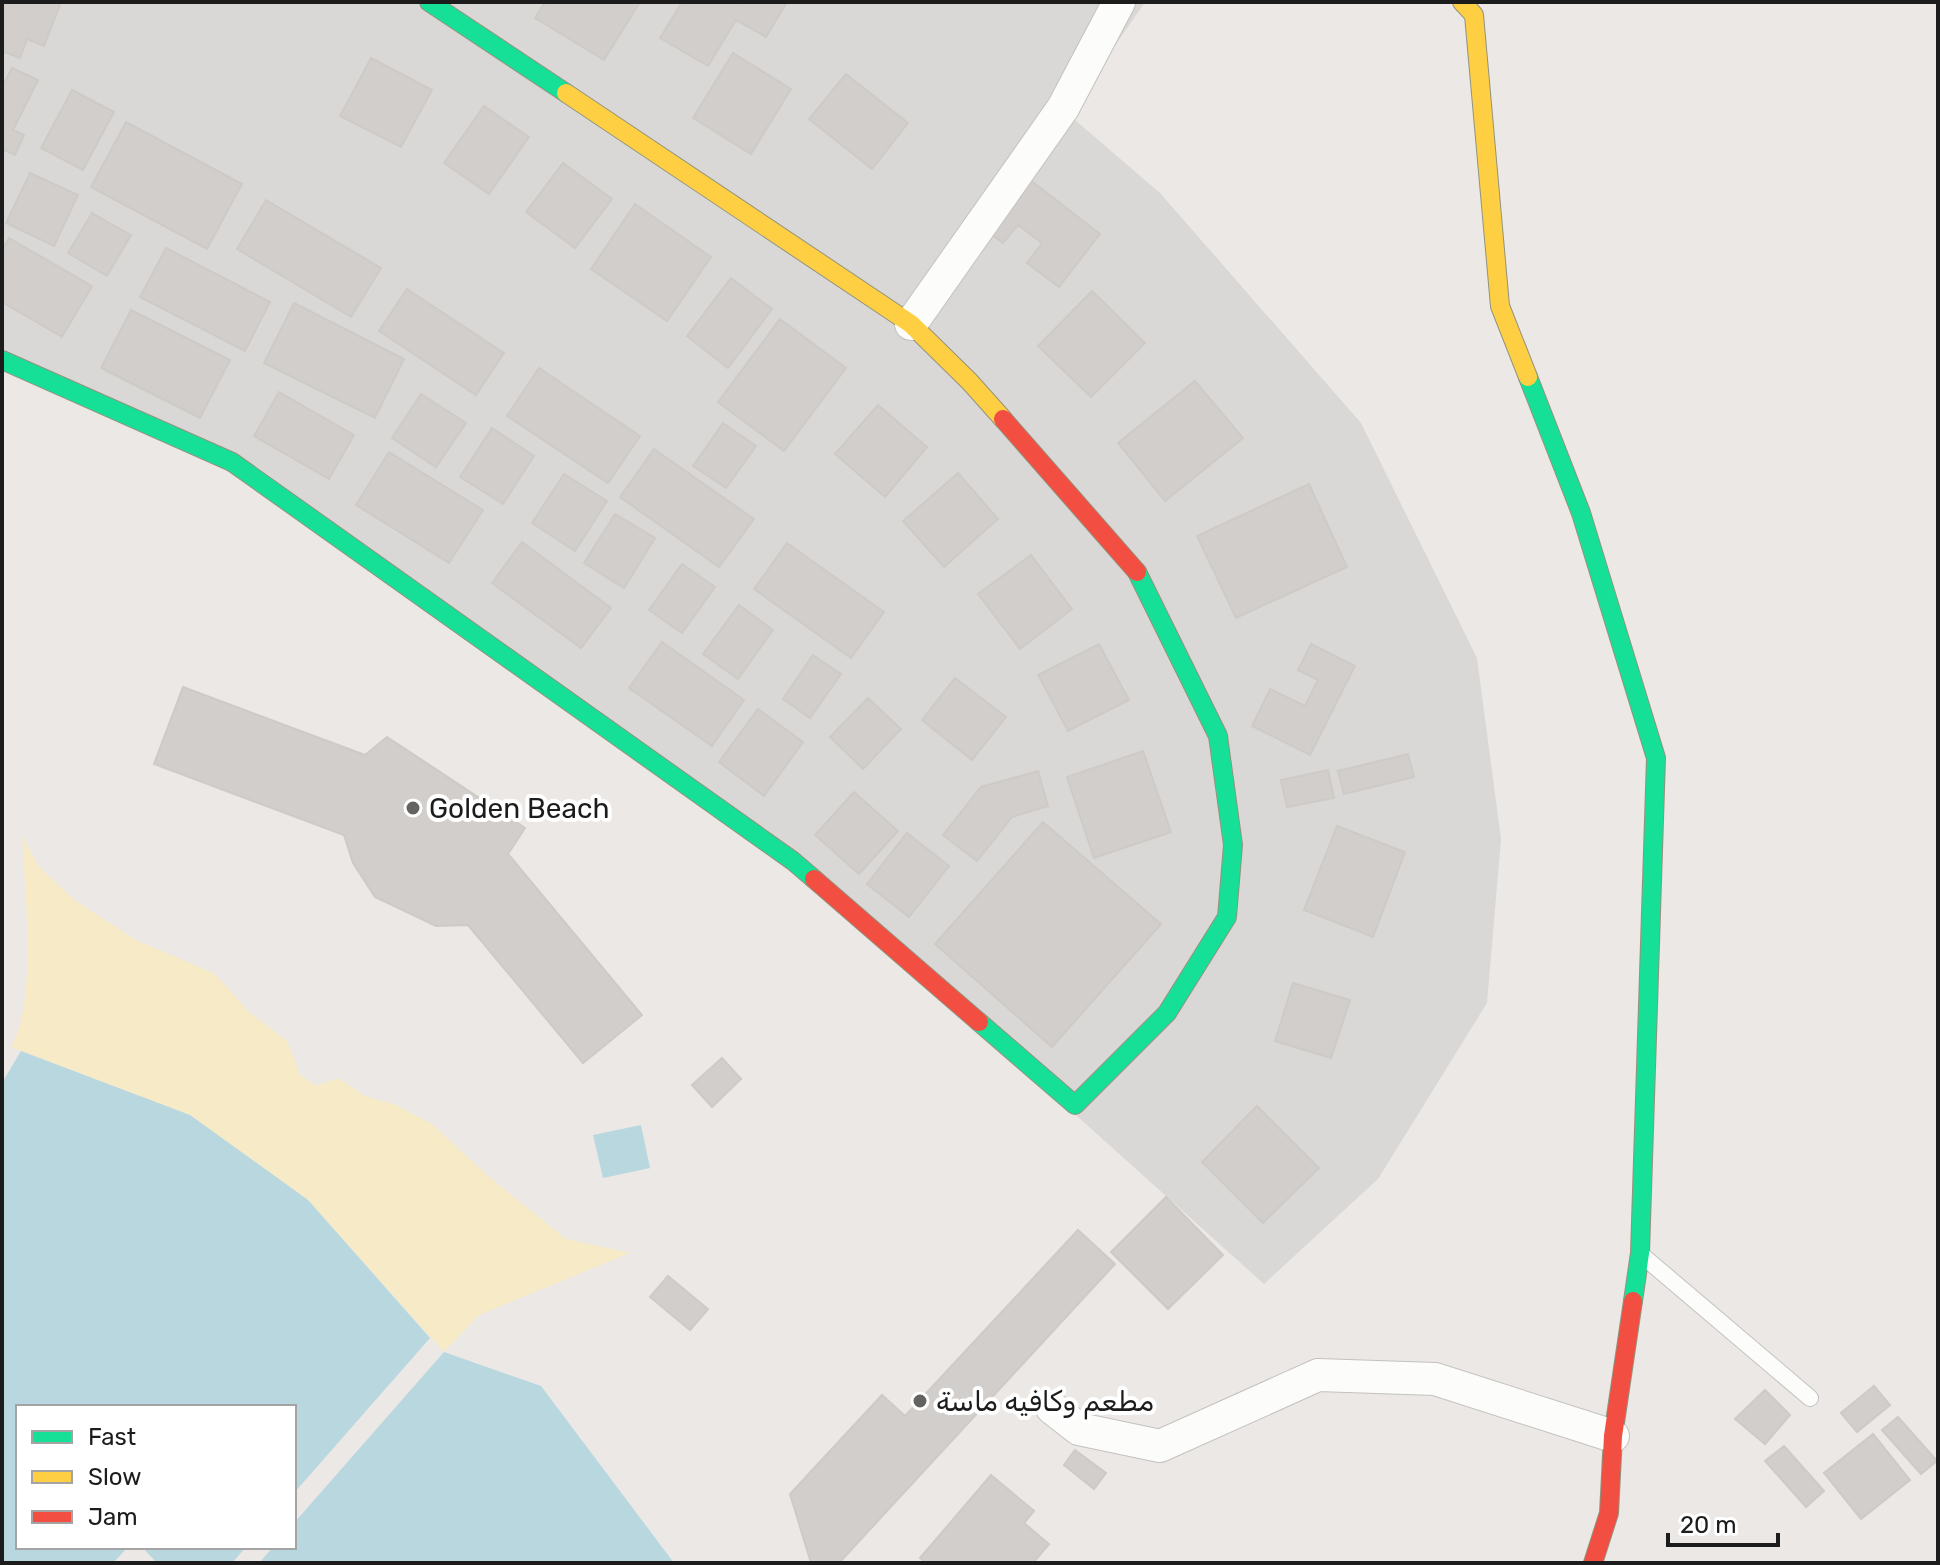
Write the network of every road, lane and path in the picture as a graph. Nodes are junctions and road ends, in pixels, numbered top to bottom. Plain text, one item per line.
1 (429, 2) edge
2 (1119, 2) edge
3 (1462, 2) edge
4 (911, 324) junction
5 (2, 360) edge
6 (1640, 1253) junction
7 (1810, 1398) dead end
8 (1052, 1408) dead end
9 (1613, 1436) junction
10 (1593, 1563) edge

1 - 4 street
2 - 4 street
3 - 6 street
4 - 5 street
6 - 7 lane
6 - 9 street
8 - 9 street
9 - 10 street

